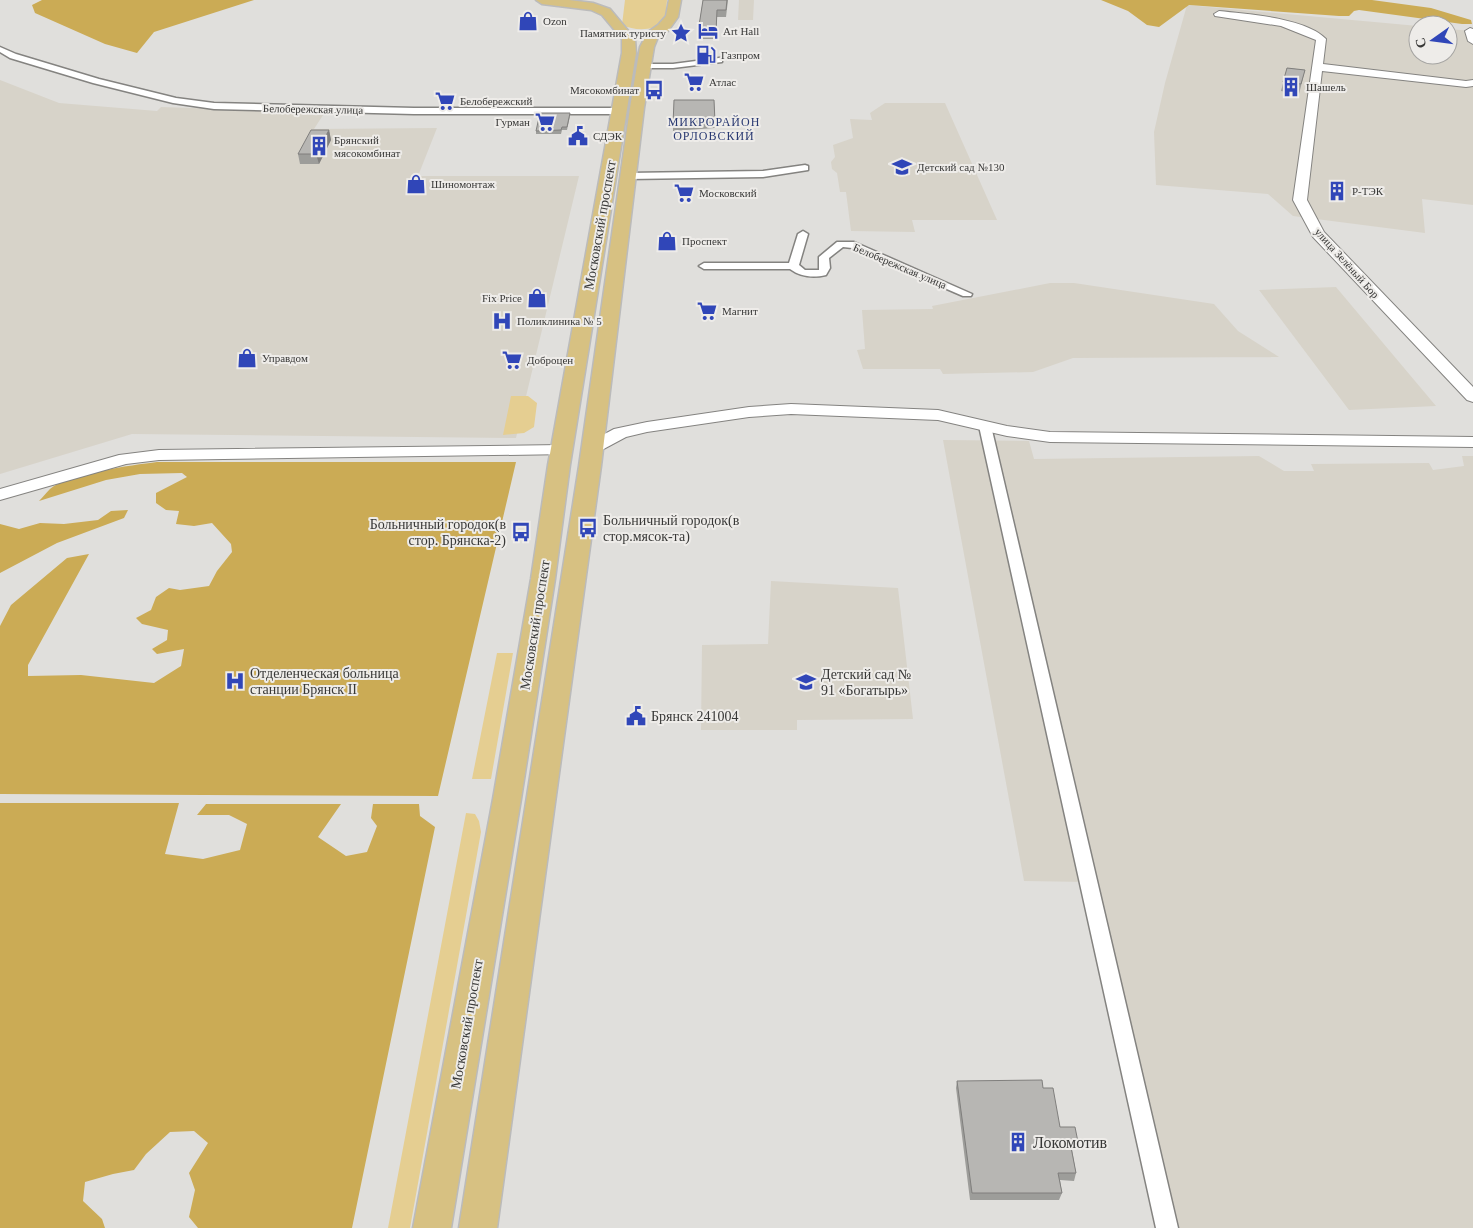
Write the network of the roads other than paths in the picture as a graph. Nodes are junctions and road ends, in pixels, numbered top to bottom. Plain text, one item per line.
1 (542, 0) edge
2 (596, 0) edge
3 (675, 0) edge
4 (564, 2) junction
5 (1219, 14) dead end
6 (615, 18) junction
7 (663, 28) junction
8 (0, 49) edge
9 (0, 55) edge
10 (13, 56) junction
11 (719, 60) dead end
12 (644, 66) junction
13 (1318, 67) junction
14 (1473, 83) edge
15 (619, 111) junction
16 (804, 168) dead end
17 (628, 176) junction
18 (802, 234) dead end
19 (704, 266) dead end
20 (793, 266) junction
21 (967, 294) dead end
22 (1473, 396) edge
23 (985, 426) junction
24 (1473, 442) edge
25 (592, 448) junction
26 (562, 450) junction
27 (0, 495) edge
28 (432, 1228) edge
29 (478, 1228) edge
30 (1168, 1228) edge

1 - 4 main road
2 - 4 main road
3 - 7 main road, Московский проспект
4 - 6 main road
5 - 13 street, улица Зелёный Бор
6 - 7 main road
6 - 15 main road, Московский проспект
7 - 12 main road, Московский проспект
8 - 10 street, Белобережская улица
9 - 10 street, Белобережская улица
10 - 15 street, Белобережская улица
11 - 12 street
12 - 17 main road, Московский проспект
13 - 14 street
13 - 22 street, улица Зелёный Бор
15 - 26 main road, Московский проспект
16 - 17 street
17 - 25 main road, Московский проспект
18 - 20 street
19 - 20 street
20 - 21 street, Белобережская улица
23 - 24 street
23 - 25 street
23 - 30 street
25 - 26 main road
25 - 29 main road, Московский проспект
26 - 27 street
26 - 28 main road, Московский проспект

